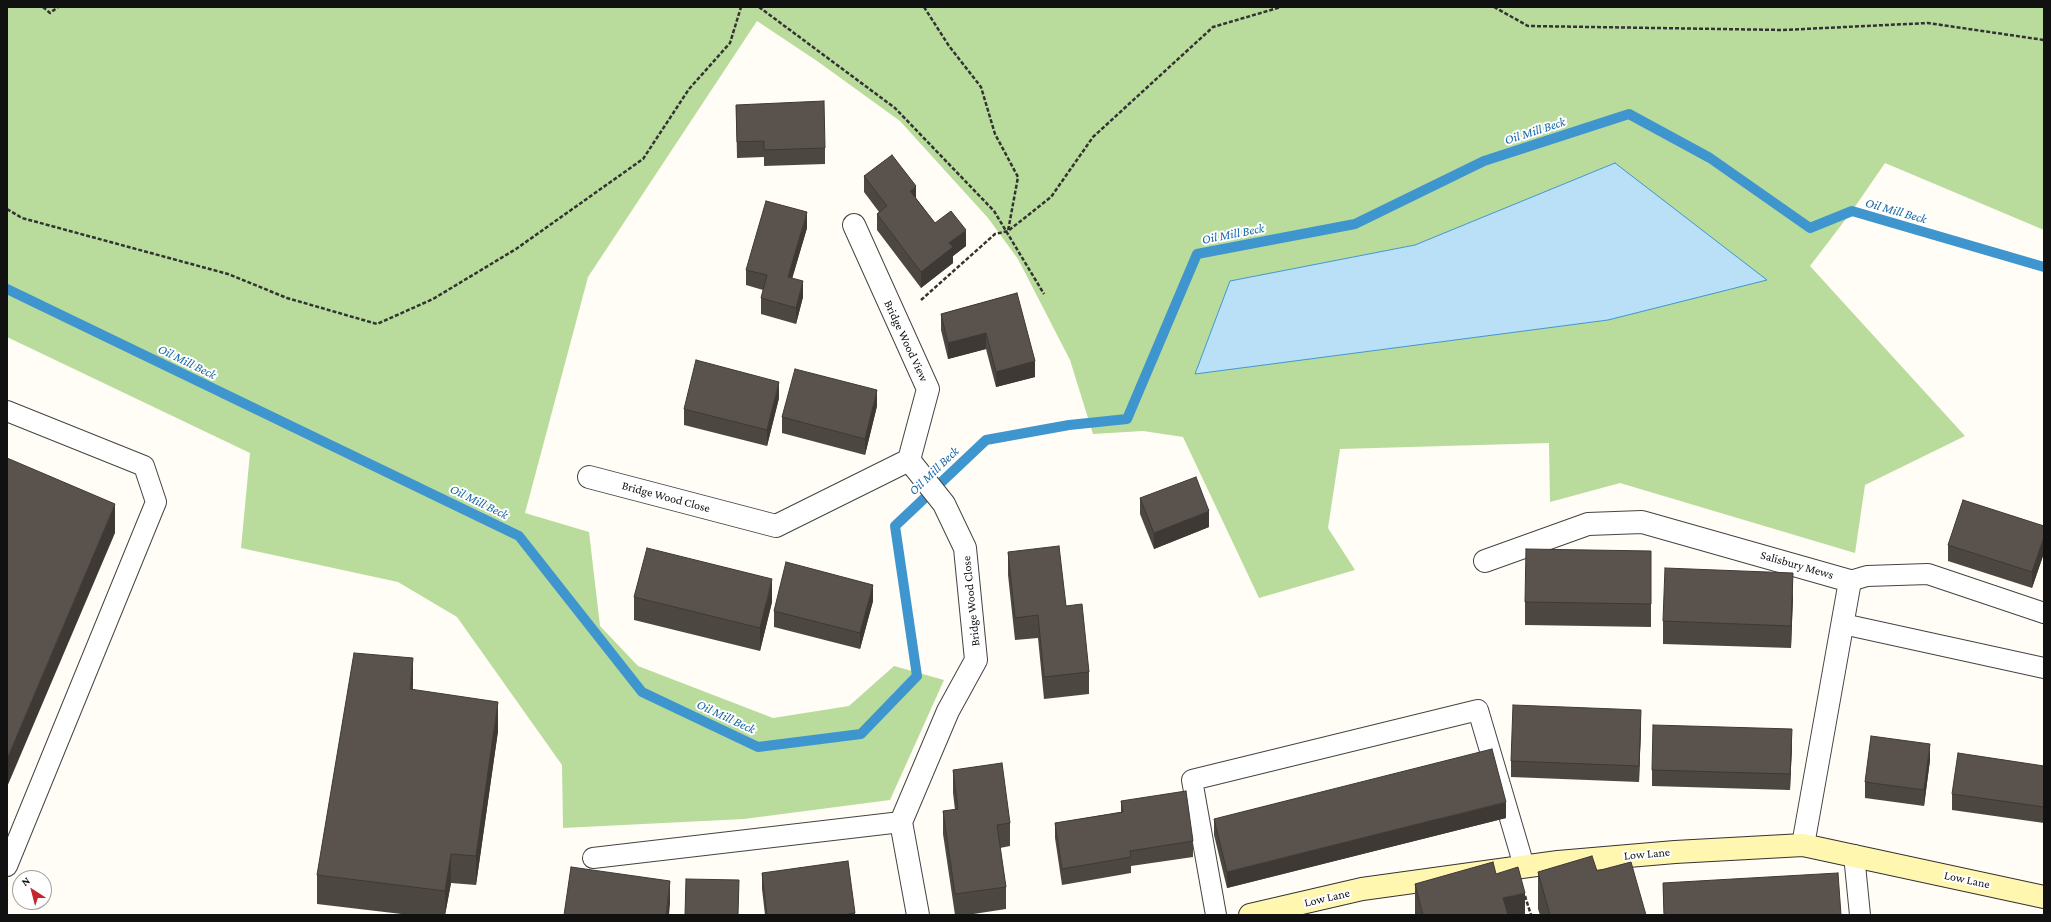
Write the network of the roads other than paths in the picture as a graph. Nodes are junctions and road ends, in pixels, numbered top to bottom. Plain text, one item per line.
1 (854, 225) dead end
2 (7, 411) edge
3 (910, 460) junction
4 (588, 477) dead end
5 (1485, 562) dead end
6 (1850, 580) junction
7 (2044, 613) edge
8 (1842, 624) junction
9 (2044, 668) edge
10 (901, 822) junction
11 (1803, 845) junction
12 (1854, 855) junction
13 (593, 858) dead end
14 (7, 866) edge
15 (1524, 866) junction
16 (2044, 897) edge
17 (918, 915) edge
18 (1216, 915) edge
19 (1250, 915) edge
20 (1860, 915) edge

1 - 3 street, Bridge Wood View
2 - 14 lane
3 - 4 street, Bridge Wood Close
3 - 10 street, Bridge Wood Close
5 - 6 street, Salisbury Mews
6 - 7 lane
6 - 8 street, Salisbury Mews
8 - 9 lane
8 - 11 street, Salisbury Mews
10 - 13 lane
10 - 17 street
11 - 12 street, Low Lane
11 - 15 street, Low Lane
12 - 16 street, Low Lane
12 - 20 lane
15 - 18 lane
15 - 19 street, Low Lane

